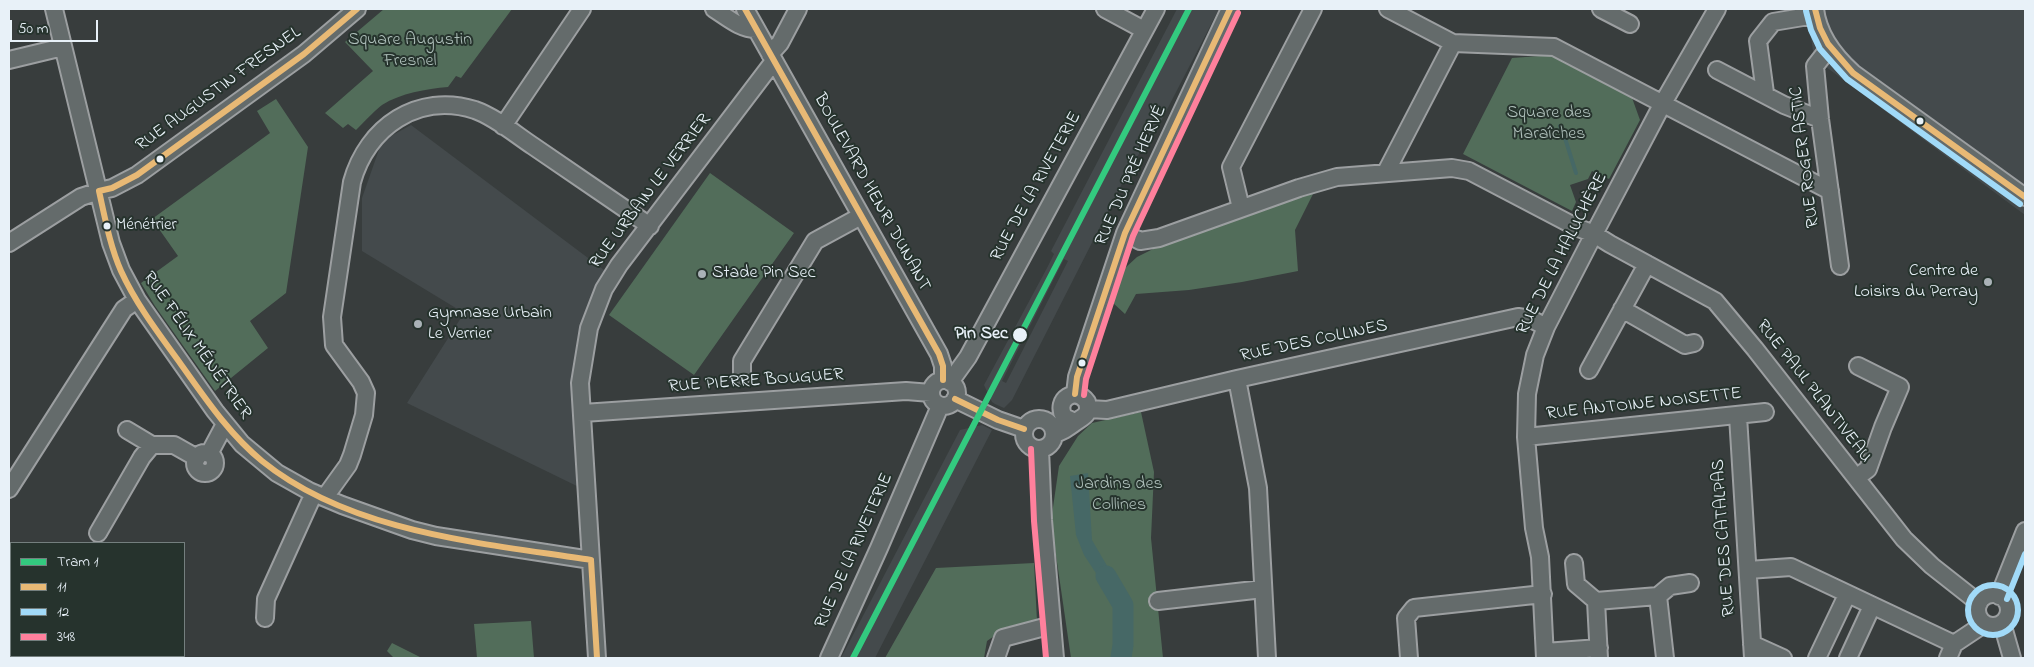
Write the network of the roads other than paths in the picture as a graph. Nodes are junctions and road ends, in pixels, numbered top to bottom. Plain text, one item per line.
1 (54, 9) edge
2 (357, 9) edge
3 (582, 9) edge
4 (714, 9) edge
5 (745, 9) edge
6 (798, 9) edge
7 (1105, 9) edge
8 (1156, 9) edge
9 (1230, 9) edge
10 (1313, 9) edge
11 (1388, 9) edge
12 (1601, 9) edge
13 (1716, 9) edge
14 (1815, 12) edge
15 (1783, 15) edge
16 (1630, 24) dead end
17 (756, 29) junction
18 (1144, 30) junction
19 (1453, 44) junction
20 (63, 47) junction
21 (1829, 48) junction
22 (772, 57) junction
23 (9, 60) edge
24 (1716, 70) dead end
25 (1765, 94) junction
26 (1664, 103) junction
27 (1820, 119) junction
28 (502, 126) junction
29 (1386, 172) junction
30 (99, 190) junction
31 (1830, 191) junction
32 (2025, 196) edge
33 (1241, 208) junction
34 (861, 216) junction
35 (650, 226) junction
36 (1125, 234) junction
37 (1594, 234) junction
38 (9, 243) edge
39 (1647, 264) junction
40 (1840, 266) dead end
41 (137, 300) junction
42 (1622, 309) junction
43 (1546, 327) junction
44 (1694, 343) dead end
45 (1858, 366) dead end
46 (1589, 370) dead end
47 (742, 376) dead end
48 (1237, 379) junction
49 (946, 381) junction
50 (1075, 394) junction
51 (942, 399) junction
52 (1061, 405) junction
53 (1088, 409) junction
54 (1765, 412) dead end
55 (584, 413) junction
56 (1738, 416) junction
57 (1042, 419) junction
58 (1075, 422) junction
59 (225, 424) junction
60 (1024, 429) junction
61 (127, 430) dead end
62 (1054, 434) junction
63 (1526, 437) junction
64 (152, 445) junction
65 (1040, 449) junction
66 (1856, 478) junction
67 (9, 490) edge
68 (320, 495) junction
69 (2025, 531) edge
70 (98, 533) dead end
71 (591, 560) junction
72 (1574, 563) dead end
73 (1748, 570) junction
74 (1690, 583) dead end
75 (1263, 589) junction
76 (1542, 594) junction
77 (1848, 595) junction
78 (1658, 596) junction
79 (1999, 596) junction
80 (1158, 600) dead end
81 (1596, 601) junction
82 (1979, 603) junction
83 (1872, 606) junction
84 (265, 618) dead end
85 (2002, 623) junction
86 (1984, 624) junction
87 (1052, 625) junction
88 (1752, 651) edge
89 (1951, 651) edge
90 (1599, 653) edge
91 (1545, 655) edge
92 (597, 658) edge
93 (829, 658) edge
94 (996, 658) edge
95 (1055, 658) edge
96 (1267, 658) edge
97 (1409, 658) edge
98 (1665, 658) edge
99 (1783, 658) edge
100 (1817, 658) edge
101 (1848, 658) edge
102 (2012, 658) edge

1 - 20 street, RUE FÉLIX MÉNÉTRIER
2 - 30 street, RUE AUGUSTIN FRESNEL
3 - 28 street
4 - 17 street
5 - 17 street, BOULEVARD HENRI DUNANT
6 - 22 street, RUE URBAIN LE VERRIER
7 - 18 street
8 - 18 street, RUE DE LA RIVETERIE
9 - 36 street, RUE DU PRÉ HERVÉ
10 - 33 street
11 - 19 street
12 - 16 street
13 - 26 street, RUE DE LA HALUCHÈRE
14 - 15 street
14 - 21 street
15 - 25 street
17 - 22 street, BOULEVARD HENRI DUNANT
18 - 49 street, RUE DE LA RIVETERIE
19 - 26 street
19 - 29 street
20 - 23 street
20 - 30 street, RUE FÉLIX MÉNÉTRIER
21 - 27 street, RUE ROGER ASTIC
21 - 32 street
22 - 34 street, BOULEVARD HENRI DUNANT
22 - 35 street, RUE URBAIN LE VERRIER
24 - 25 street
25 - 27 street
26 - 31 street
26 - 37 street, RUE DE LA HALUCHÈRE
27 - 31 street, RUE ROGER ASTIC
28 - 35 street
28 - 68 street
29 - 33 street, RUE PAUL PLANTIVEAU
29 - 37 street, RUE PAUL PLANTIVEAU
30 - 38 street, RUE AUGUSTIN FRESNEL
30 - 41 street, RUE FÉLIX MÉNÉTRIER
31 - 40 street, RUE ROGER ASTIC
33 - 36 street, RUE PAUL PLANTIVEAU
34 - 47 street
34 - 49 street, BOULEVARD HENRI DUNANT
35 - 55 street, RUE URBAIN LE VERRIER
36 - 50 street, RUE DU PRÉ HERVÉ
37 - 39 street, RUE PAUL PLANTIVEAU
37 - 43 street, RUE DE LA HALUCHÈRE
39 - 42 street
39 - 66 street, RUE PAUL PLANTIVEAU
41 - 59 street, RUE FÉLIX MÉNÉTRIER
41 - 67 street
42 - 44 street
42 - 46 street
43 - 48 street, RUE DES COLLINES
43 - 63 street, RUE DE LA HALUCHÈRE
45 - 66 street
48 - 53 street, RUE DES COLLINES
48 - 75 street
49 - 51 street, RUE DE LA RIVETERIE
49 - 51 street, BOULEVARD HENRI DUNANT
50 - 52 street
50 - 53 street
51 - 55 street, RUE PIERRE BOUGUER
51 - 60 street
51 - 93 street, RUE DE LA RIVETERIE
52 - 57 street
52 - 58 street
53 - 58 street
54 - 56 street, RUE ANTOINE NOISETTE
55 - 71 street, RUE URBAIN LE VERRIER
56 - 63 street, RUE ANTOINE NOISETTE
56 - 73 street, RUE DES CATALPAS
57 - 60 street
57 - 62 street
58 - 62 street
59 - 64 street
59 - 68 street, RUE FÉLIX MÉNÉTRIER
60 - 65 street
61 - 64 street
62 - 65 street
63 - 76 street, RUE DE LA HALUCHÈRE
64 - 70 street
65 - 87 street
66 - 82 street, RUE PAUL PLANTIVEAU
68 - 71 street, RUE FÉLIX MÉNÉTRIER
68 - 84 street
69 - 79 street
71 - 92 street, RUE URBAIN LE VERRIER
72 - 81 street
73 - 77 street
73 - 88 street, RUE DES CATALPAS
74 - 78 street
75 - 80 street
75 - 96 street
76 - 91 street, RUE DE LA HALUCHÈRE
76 - 97 street
77 - 83 street
77 - 100 street
78 - 81 street
78 - 98 street
79 - 82 street
79 - 85 street
81 - 90 street
82 - 86 street
83 - 89 street
83 - 101 street
85 - 86 street
85 - 102 street
86 - 89 street
87 - 94 street
87 - 95 street
88 - 99 street
90 - 91 street

